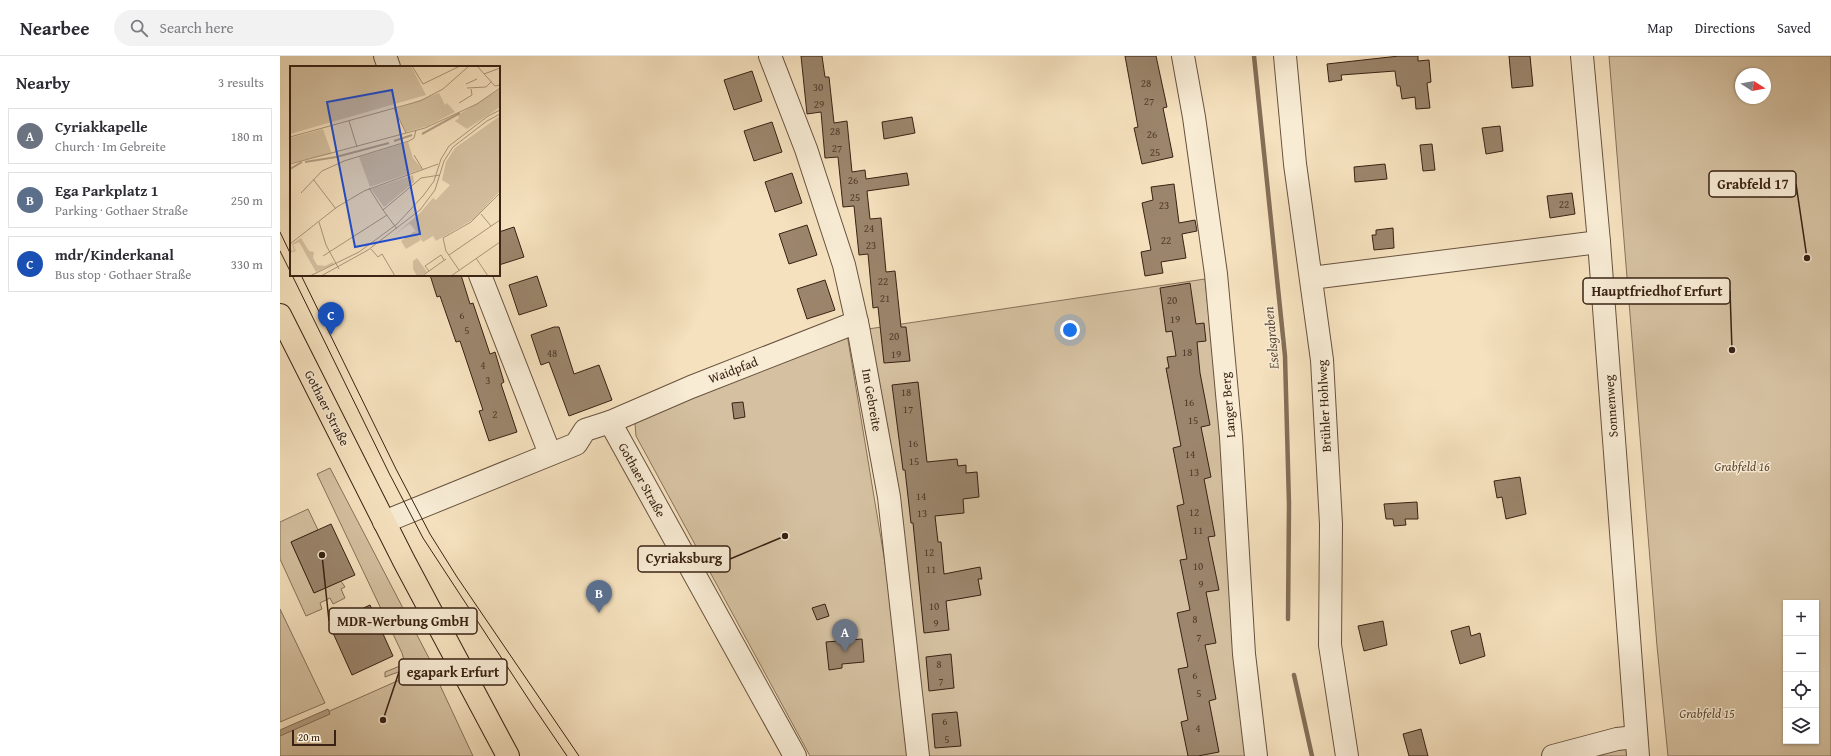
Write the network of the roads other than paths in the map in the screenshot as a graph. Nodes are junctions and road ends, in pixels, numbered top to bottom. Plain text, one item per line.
1 (385, 56) edge
2 (770, 56) edge
3 (1183, 56) edge
4 (1285, 56) edge
5 (1582, 56) edge
6 (389, 66) edge
7 (1599, 242) junction
8 (480, 276) edge
9 (1311, 278) junction
10 (280, 315) edge
11 (857, 322) junction
12 (610, 422) junction
13 (550, 454) junction
14 (384, 522) junction
15 (1637, 746) edge
16 (508, 756) edge
17 (795, 756) edge
18 (918, 756) edge
19 (1256, 756) edge
20 (1347, 756) edge
21 (1553, 756) edge

1 - 6 street
2 - 11 street, Im Gebreite
3 - 19 street, Langer Berg
4 - 9 street, Brühler Hohlweg
5 - 7 street, Sonnenweg
7 - 9 street
7 - 15 street, Sonnenweg
8 - 13 street
9 - 20 street, Brühler Hohlweg
10 - 14 main road, Gothaer Straße
11 - 12 street, Waidpfad
11 - 18 street, Im Gebreite
12 - 13 street
12 - 17 street, Gothaer Straße
13 - 14 street
14 - 16 main road, Gothaer Straße
15 - 21 street

